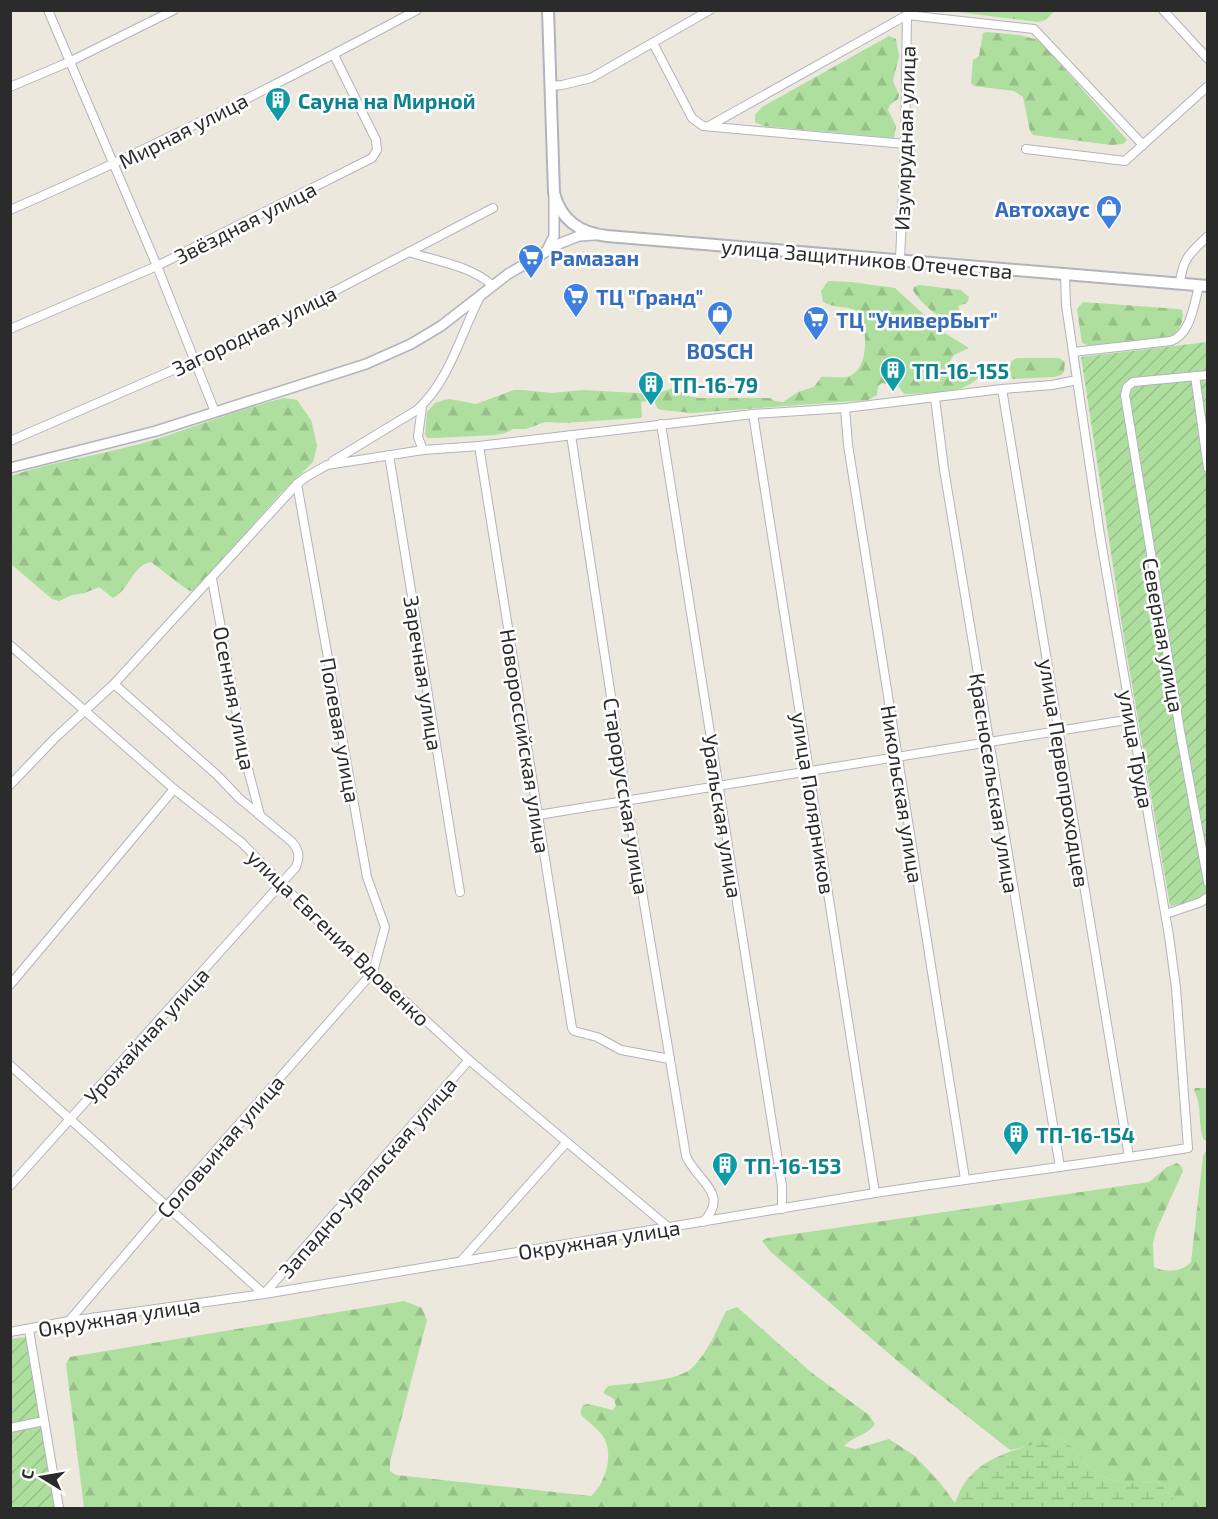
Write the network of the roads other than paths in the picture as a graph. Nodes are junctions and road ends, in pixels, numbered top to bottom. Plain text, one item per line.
1 (48, 10) edge
2 (174, 10) edge
3 (417, 10) edge
4 (548, 10) edge
5 (710, 10) edge
6 (1163, 10) edge
7 (907, 15) junction
8 (653, 43) junction
9 (334, 55) junction
10 (1208, 59) edge
11 (69, 62) junction
12 (550, 86) junction
13 (1208, 86) edge
14 (10, 87) edge
15 (709, 126) junction
16 (905, 144) junction
17 (1143, 145) junction
18 (1026, 149) dead end
19 (114, 165) junction
20 (554, 189) junction
21 (493, 208) dead end
22 (10, 210) edge
23 (595, 235) junction
24 (1208, 236) edge
25 (409, 252) junction
26 (544, 254) junction
27 (900, 260) junction
28 (157, 266) junction
29 (1065, 274) junction
30 (1180, 284) junction
31 (493, 286) junction
32 (1203, 286) edge
33 (480, 297) junction
34 (10, 329) edge
35 (1073, 352) junction
36 (194, 361) junction
37 (1208, 375) edge
38 (1195, 376) junction
39 (1077, 380) junction
40 (1002, 389) junction
41 (934, 398) junction
42 (422, 406) junction
43 (845, 408) junction
44 (215, 412) junction
45 (753, 414) junction
46 (661, 424) junction
47 (571, 435) junction
48 (10, 441) edge
49 (479, 446) junction
50 (423, 450) junction
51 (389, 455) junction
52 (327, 465) junction
53 (10, 468) edge
54 (1208, 468) edge
55 (297, 484) junction
56 (212, 579) junction
57 (10, 645) edge
58 (114, 684) junction
59 (84, 711) junction
60 (1132, 719) junction
61 (1058, 731) junction
62 (988, 742) junction
63 (896, 756) junction
64 (809, 771) junction
65 (10, 785) edge
66 (719, 786) junction
67 (174, 789) junction
68 (627, 801) junction
69 (538, 815) junction
70 (261, 817) junction
71 (1208, 882) edge
72 (281, 883) junction
73 (460, 892) dead end
74 (1208, 897) edge
75 (1166, 914) junction
76 (373, 972) junction
77 (10, 985) edge
78 (670, 1059) junction
79 (470, 1060) junction
80 (10, 1065) edge
81 (71, 1119) junction
82 (566, 1143) junction
83 (1188, 1148) joint
84 (1129, 1157) junction
85 (1060, 1167) junction
86 (965, 1179) junction
87 (10, 1186) edge
88 (875, 1193) junction
89 (166, 1207) junction
90 (782, 1209) junction
91 (703, 1222) junction
92 (668, 1227) junction
93 (462, 1260) junction
94 (264, 1293) junction
95 (69, 1321) junction
96 (29, 1330) junction
97 (10, 1332) edge
98 (44, 1421) junction
99 (10, 1428) edge
100 (59, 1509) edge

1 - 11 street
2 - 11 street
3 - 9 street, Мирная улица
4 - 12 main road
5 - 8 street
6 - 10 street
7 - 15 street
7 - 16 street, Изумрудная улица
7 - 17 street
8 - 12 street
8 - 15 street
9 - 19 street, Мирная улица
9 - 28 street, Звёздная улица
11 - 14 street
11 - 19 street
12 - 20 main road
13 - 17 street
15 - 16 street
16 - 27 street, Изумрудная улица
17 - 18 street
19 - 22 street, Мирная улица
19 - 28 street
20 - 23 main road, улица Защитников Отечества
20 - 26 street
21 - 25 street, Загородная улица
23 - 26 street
23 - 27 main road, улица Защитников Отечества
24 - 30 street
25 - 31 street
25 - 36 street, Загородная улица
26 - 31 street
27 - 29 main road, улица Защитников Отечества
28 - 34 street, Звёздная улица
28 - 36 street
29 - 30 main road, улица Защитников Отечества
29 - 35 street, улица Труда
30 - 32 main road, улица Защитников Отечества
31 - 33 street
32 - 35 street
33 - 42 street
33 - 44 street
35 - 39 street, улица Труда
36 - 44 street
36 - 48 street, Загородная улица
37 - 38 street
38 - 54 street
38 - 71 street, Северная улица
39 - 40 street
39 - 60 street, улица Труда
40 - 41 street
40 - 61 street, улица Первопроходцев
41 - 43 street
41 - 62 street, Красносельская улица
42 - 50 street
42 - 52 street
43 - 45 street
43 - 63 street, Никольская улица
44 - 53 street
45 - 46 street
45 - 64 street, улица Полярников
46 - 47 street
46 - 66 street, Уральская улица
47 - 49 street
47 - 68 street, Старорусская улица
49 - 50 street
49 - 69 street, Новороссийская улица
50 - 51 street
51 - 52 street
51 - 73 street, Заречная улица
52 - 55 street
55 - 56 street
55 - 76 street, Полевая улица
56 - 58 street
56 - 70 street, Осенняя улица
57 - 59 street, улица Евгения Вдовенко
58 - 59 street
58 - 70 street
59 - 65 street
59 - 67 street, улица Евгения Вдовенко
60 - 61 street
60 - 75 street, улица Труда
61 - 62 street
61 - 84 street, улица Первопроходцев
62 - 63 street
62 - 85 street, Красносельская улица
63 - 64 street
63 - 86 street, Никольская улица
64 - 66 street
64 - 88 street, улица Полярников
66 - 68 street
66 - 90 street, Уральская улица
67 - 72 street, улица Евгения Вдовенко
67 - 77 street
68 - 69 street
68 - 78 street, Старорусская улица
69 - 78 street, Новороссийская улица
70 - 72 street, Урожайная улица
72 - 76 street, улица Евгения Вдовенко
72 - 81 street, Урожайная улица
74 - 75 street
75 - 83 street, улица Труда
76 - 79 street, улица Евгения Вдовенко
76 - 89 street, Соловьиная улица
78 - 91 street, Старорусская улица
79 - 82 street, улица Евгения Вдовенко
79 - 94 street, Западно-Уральская улица
80 - 81 street
81 - 87 street, Урожайная улица
81 - 89 street
82 - 92 street, улица Евгения Вдовенко
82 - 93 street
83 - 84 street, Окружная улица
84 - 85 street, Окружная улица
85 - 86 street, Окружная улица
86 - 88 street, Окружная улица
88 - 90 street, Окружная улица
89 - 94 street
89 - 95 street, Соловьиная улица
90 - 91 street, Окружная улица
91 - 92 street, Окружная улица
92 - 93 street, Окружная улица
93 - 94 street, Окружная улица
94 - 95 street, Окружная улица
95 - 96 street, Окружная улица
96 - 97 street, Окружная улица
96 - 98 street
98 - 99 street
98 - 100 street

